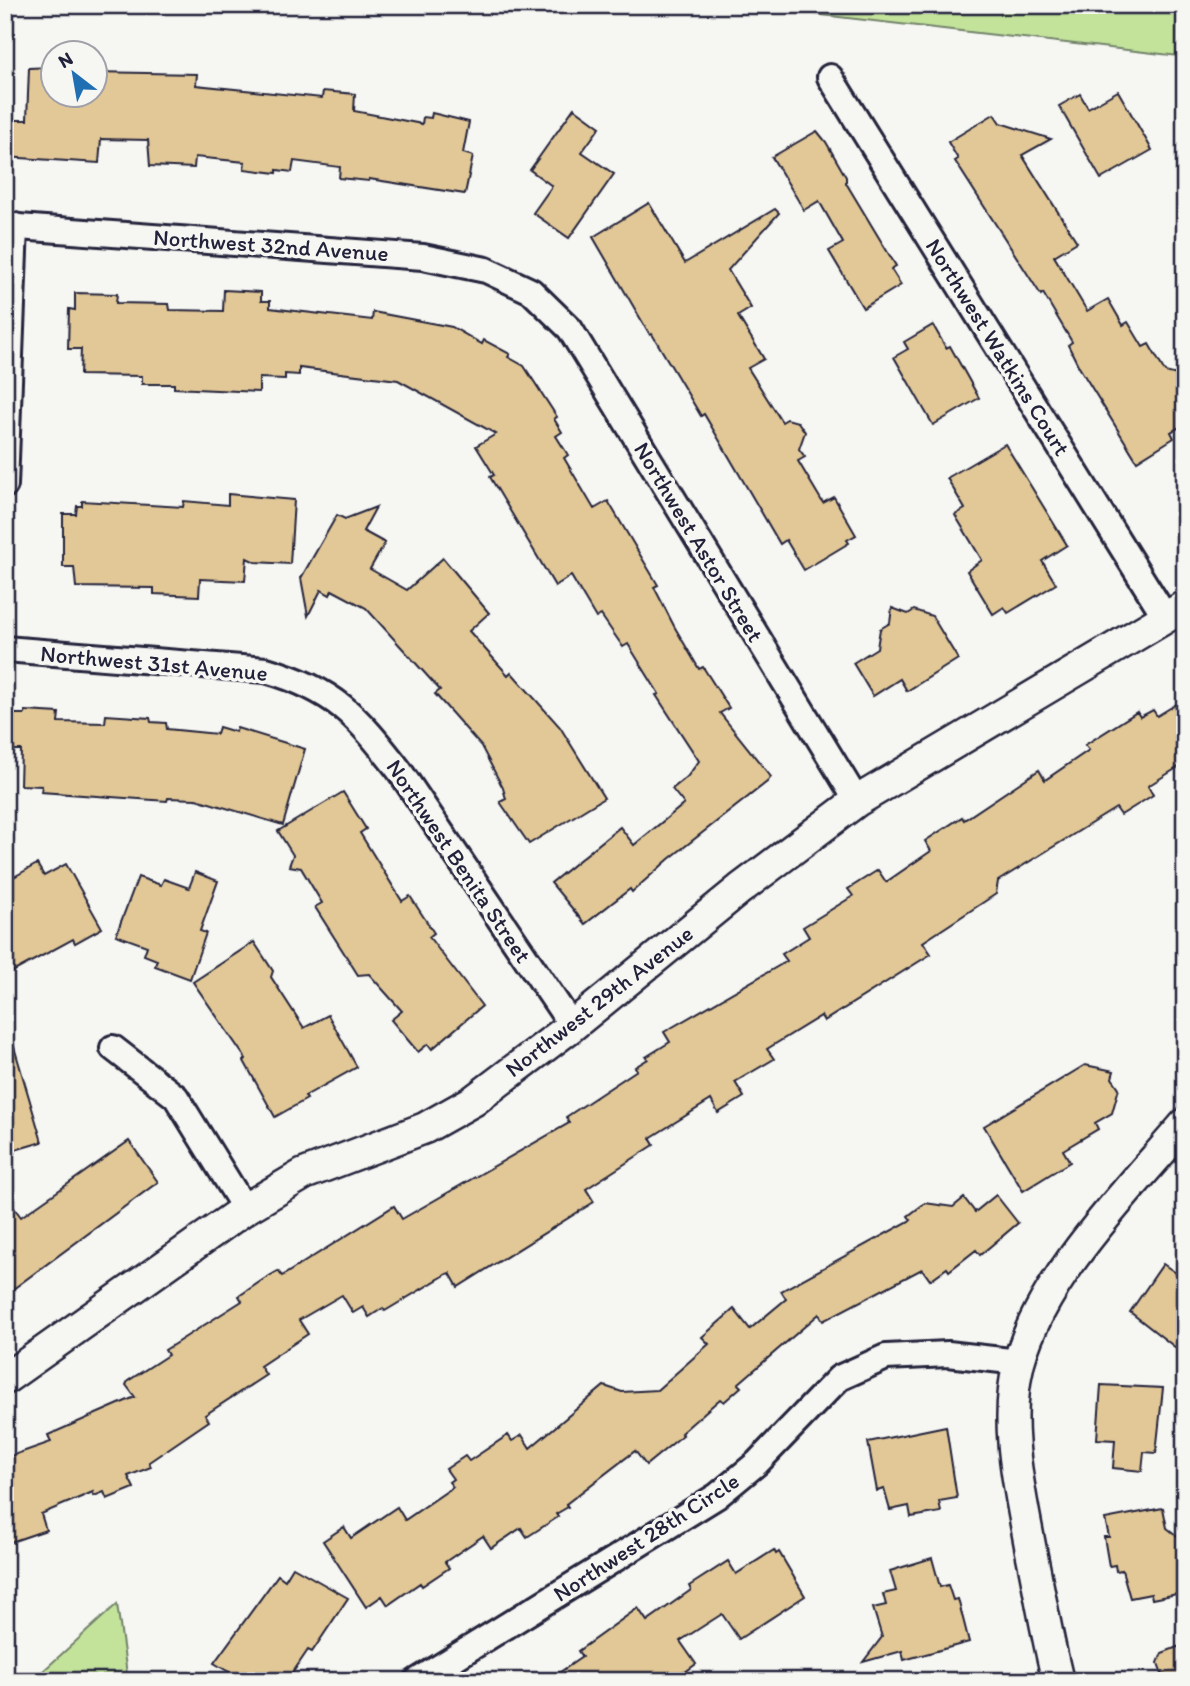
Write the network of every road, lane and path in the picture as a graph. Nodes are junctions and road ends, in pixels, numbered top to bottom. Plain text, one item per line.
1 (830, 77) dead end
2 (10, 226) edge
3 (531, 291) joint
4 (5, 485) edge
5 (1175, 612) edge
6 (5, 649) edge
7 (339, 702) joint
8 (857, 801) junction
9 (572, 1026) junction
10 (113, 1048) dead end
11 (1185, 1125) edge
12 (245, 1209) junction
13 (1019, 1362) junction
14 (5, 1378) edge
15 (417, 1681) edge
16 (1058, 1681) edge

1 - 5 street, Northwest Watkins Court
2 - 3 street, Northwest 32nd Avenue
2 - 4 street
3 - 8 street, Northwest Astor Street
5 - 8 street, Northwest 29th Avenue
6 - 7 street, Northwest 31st Avenue
7 - 9 street, Northwest Benita Street
8 - 9 street, Northwest 29th Avenue
9 - 12 street, Northwest 29th Avenue
10 - 12 street
11 - 13 street
12 - 14 street, Northwest 29th Avenue
13 - 15 street, Northwest 28th Circle
13 - 16 street

